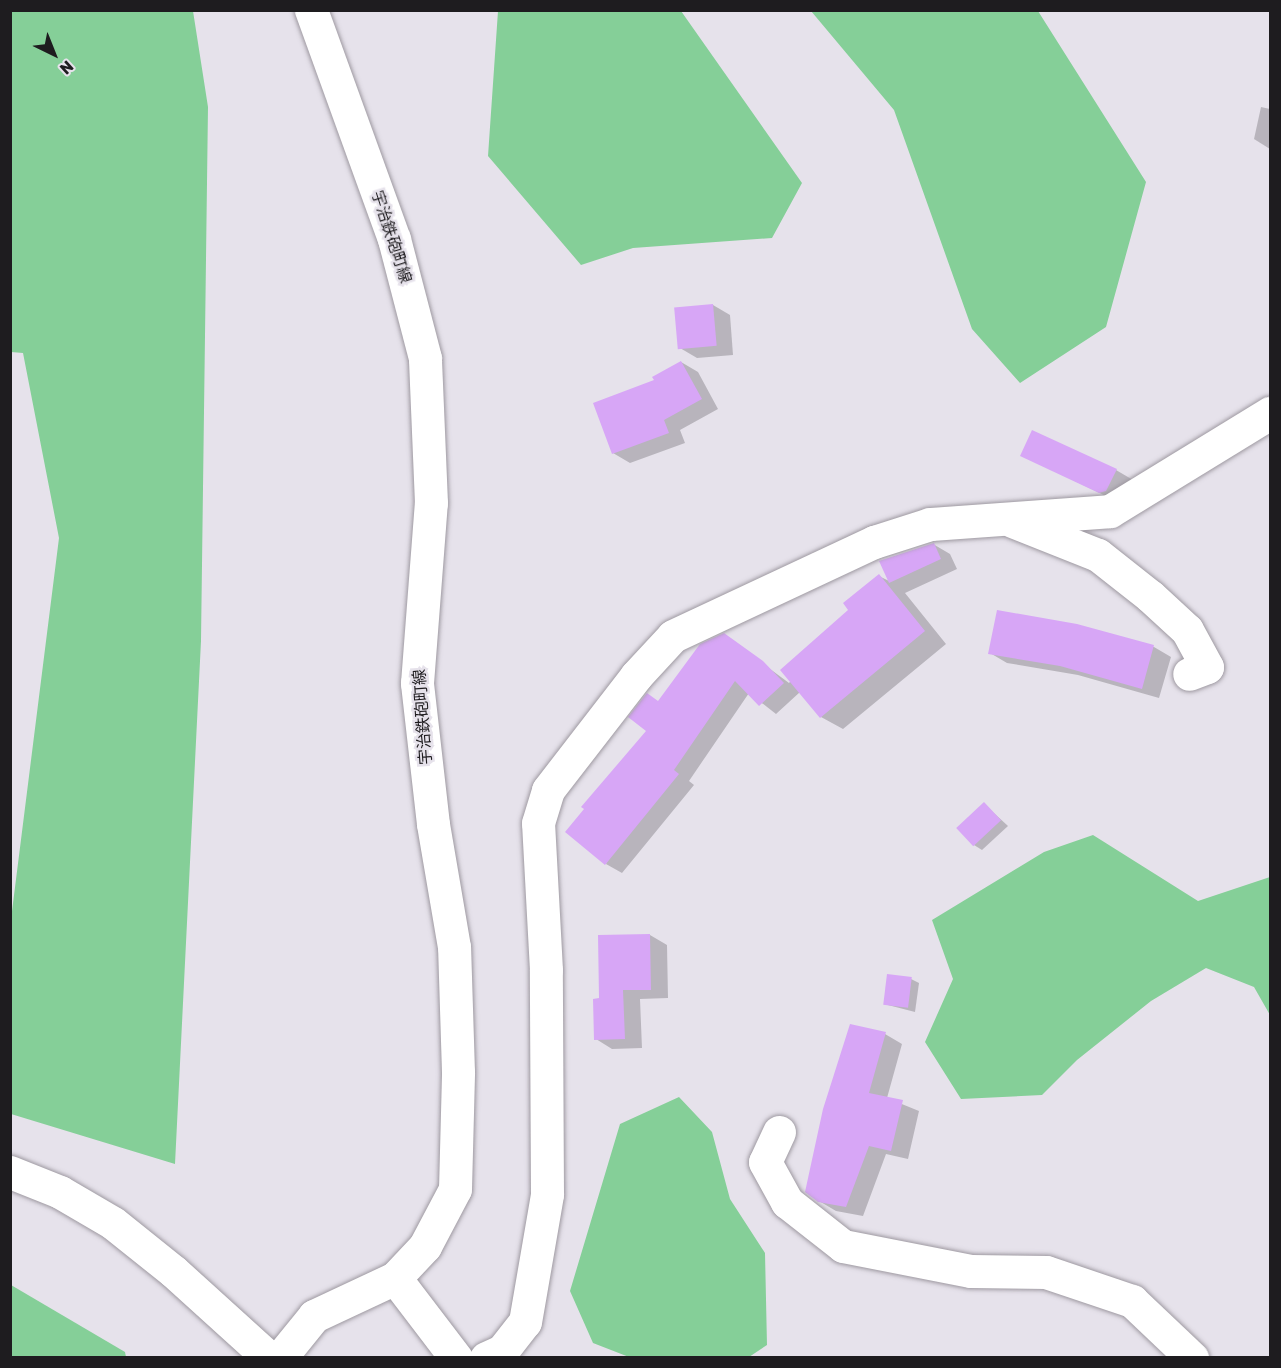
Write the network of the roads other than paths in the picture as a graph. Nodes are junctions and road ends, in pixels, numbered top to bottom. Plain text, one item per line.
1 (310, 10) edge
2 (1270, 413) edge
3 (1001, 517) junction
4 (1190, 674) dead end
5 (779, 1132) dead end
6 (10, 1172) edge
7 (395, 1278) junction
8 (269, 1358) edge
9 (280, 1358) edge
10 (456, 1358) edge
11 (486, 1358) edge
12 (1192, 1358) edge

1 - 7 street, 宇治鉄砲町線
2 - 3 street
3 - 4 street
3 - 11 street
5 - 12 street
6 - 8 street
7 - 9 street, 宇治鉄砲町線
7 - 10 street

